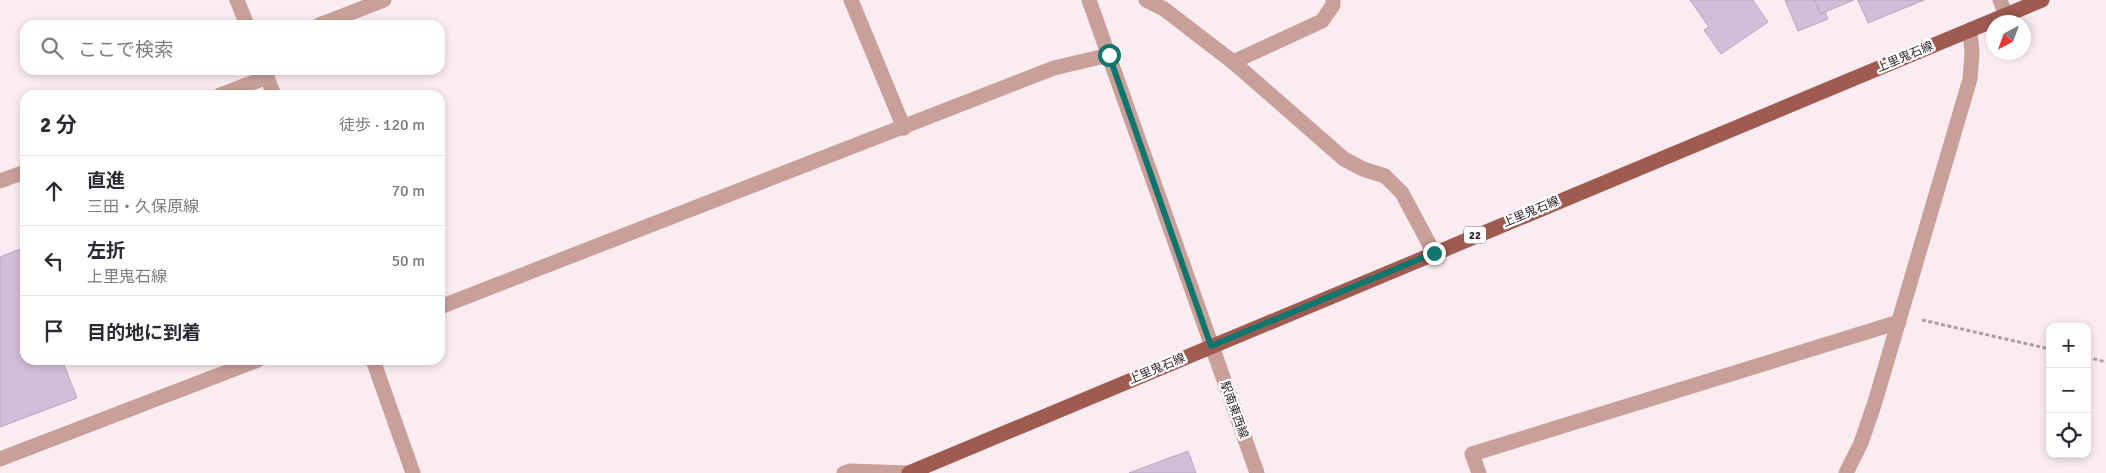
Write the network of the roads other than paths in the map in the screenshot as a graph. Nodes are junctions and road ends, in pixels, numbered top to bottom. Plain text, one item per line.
1 (237, 0) edge
2 (384, 0) edge
3 (851, 0) edge
4 (1146, 0) edge
5 (1333, 0) edge
6 (2000, 0) edge
7 (2042, 0) edge
8 (1093, 1) edge
9 (2006, 15) joint
10 (245, 20) edge
11 (332, 20) edge
12 (1986, 23) edge
13 (1970, 30) junction
14 (1109, 55) junction
15 (1233, 62) junction
16 (262, 75) edge
17 (267, 75) edge
18 (230, 90) edge
19 (272, 90) edge
20 (904, 128) junction
21 (20, 174) edge
22 (0, 181) edge
23 (1434, 253) junction
24 (445, 305) edge
25 (1899, 322) junction
26 (1211, 346) junction
27 (245, 365) edge
28 (375, 365) edge
29 (0, 459) edge
30 (413, 473) edge
31 (844, 473) edge
32 (909, 473) edge
33 (1257, 473) edge
34 (1479, 473) edge
35 (1846, 473) edge

1 - 10 street
2 - 11 street
3 - 20 street
4 - 15 street
5 - 15 street
6 - 9 street
7 - 9 main road, 上里鬼石線 / 22
8 - 14 street, 駅南東西線
12 - 13 main road, 上里鬼石線 / 22
13 - 23 main road, 上里鬼石線 / 22
13 - 25 street
14 - 20 street
14 - 26 street, 駅南東西線
15 - 23 street
16 - 18 street
17 - 19 street
20 - 24 street
21 - 22 street
23 - 26 main road, 上里鬼石線 / 22
25 - 34 street
25 - 35 street
26 - 32 main road, 上里鬼石線 / 22
26 - 33 street, 駅南東西線
27 - 29 street
28 - 30 street
31 - 32 street

